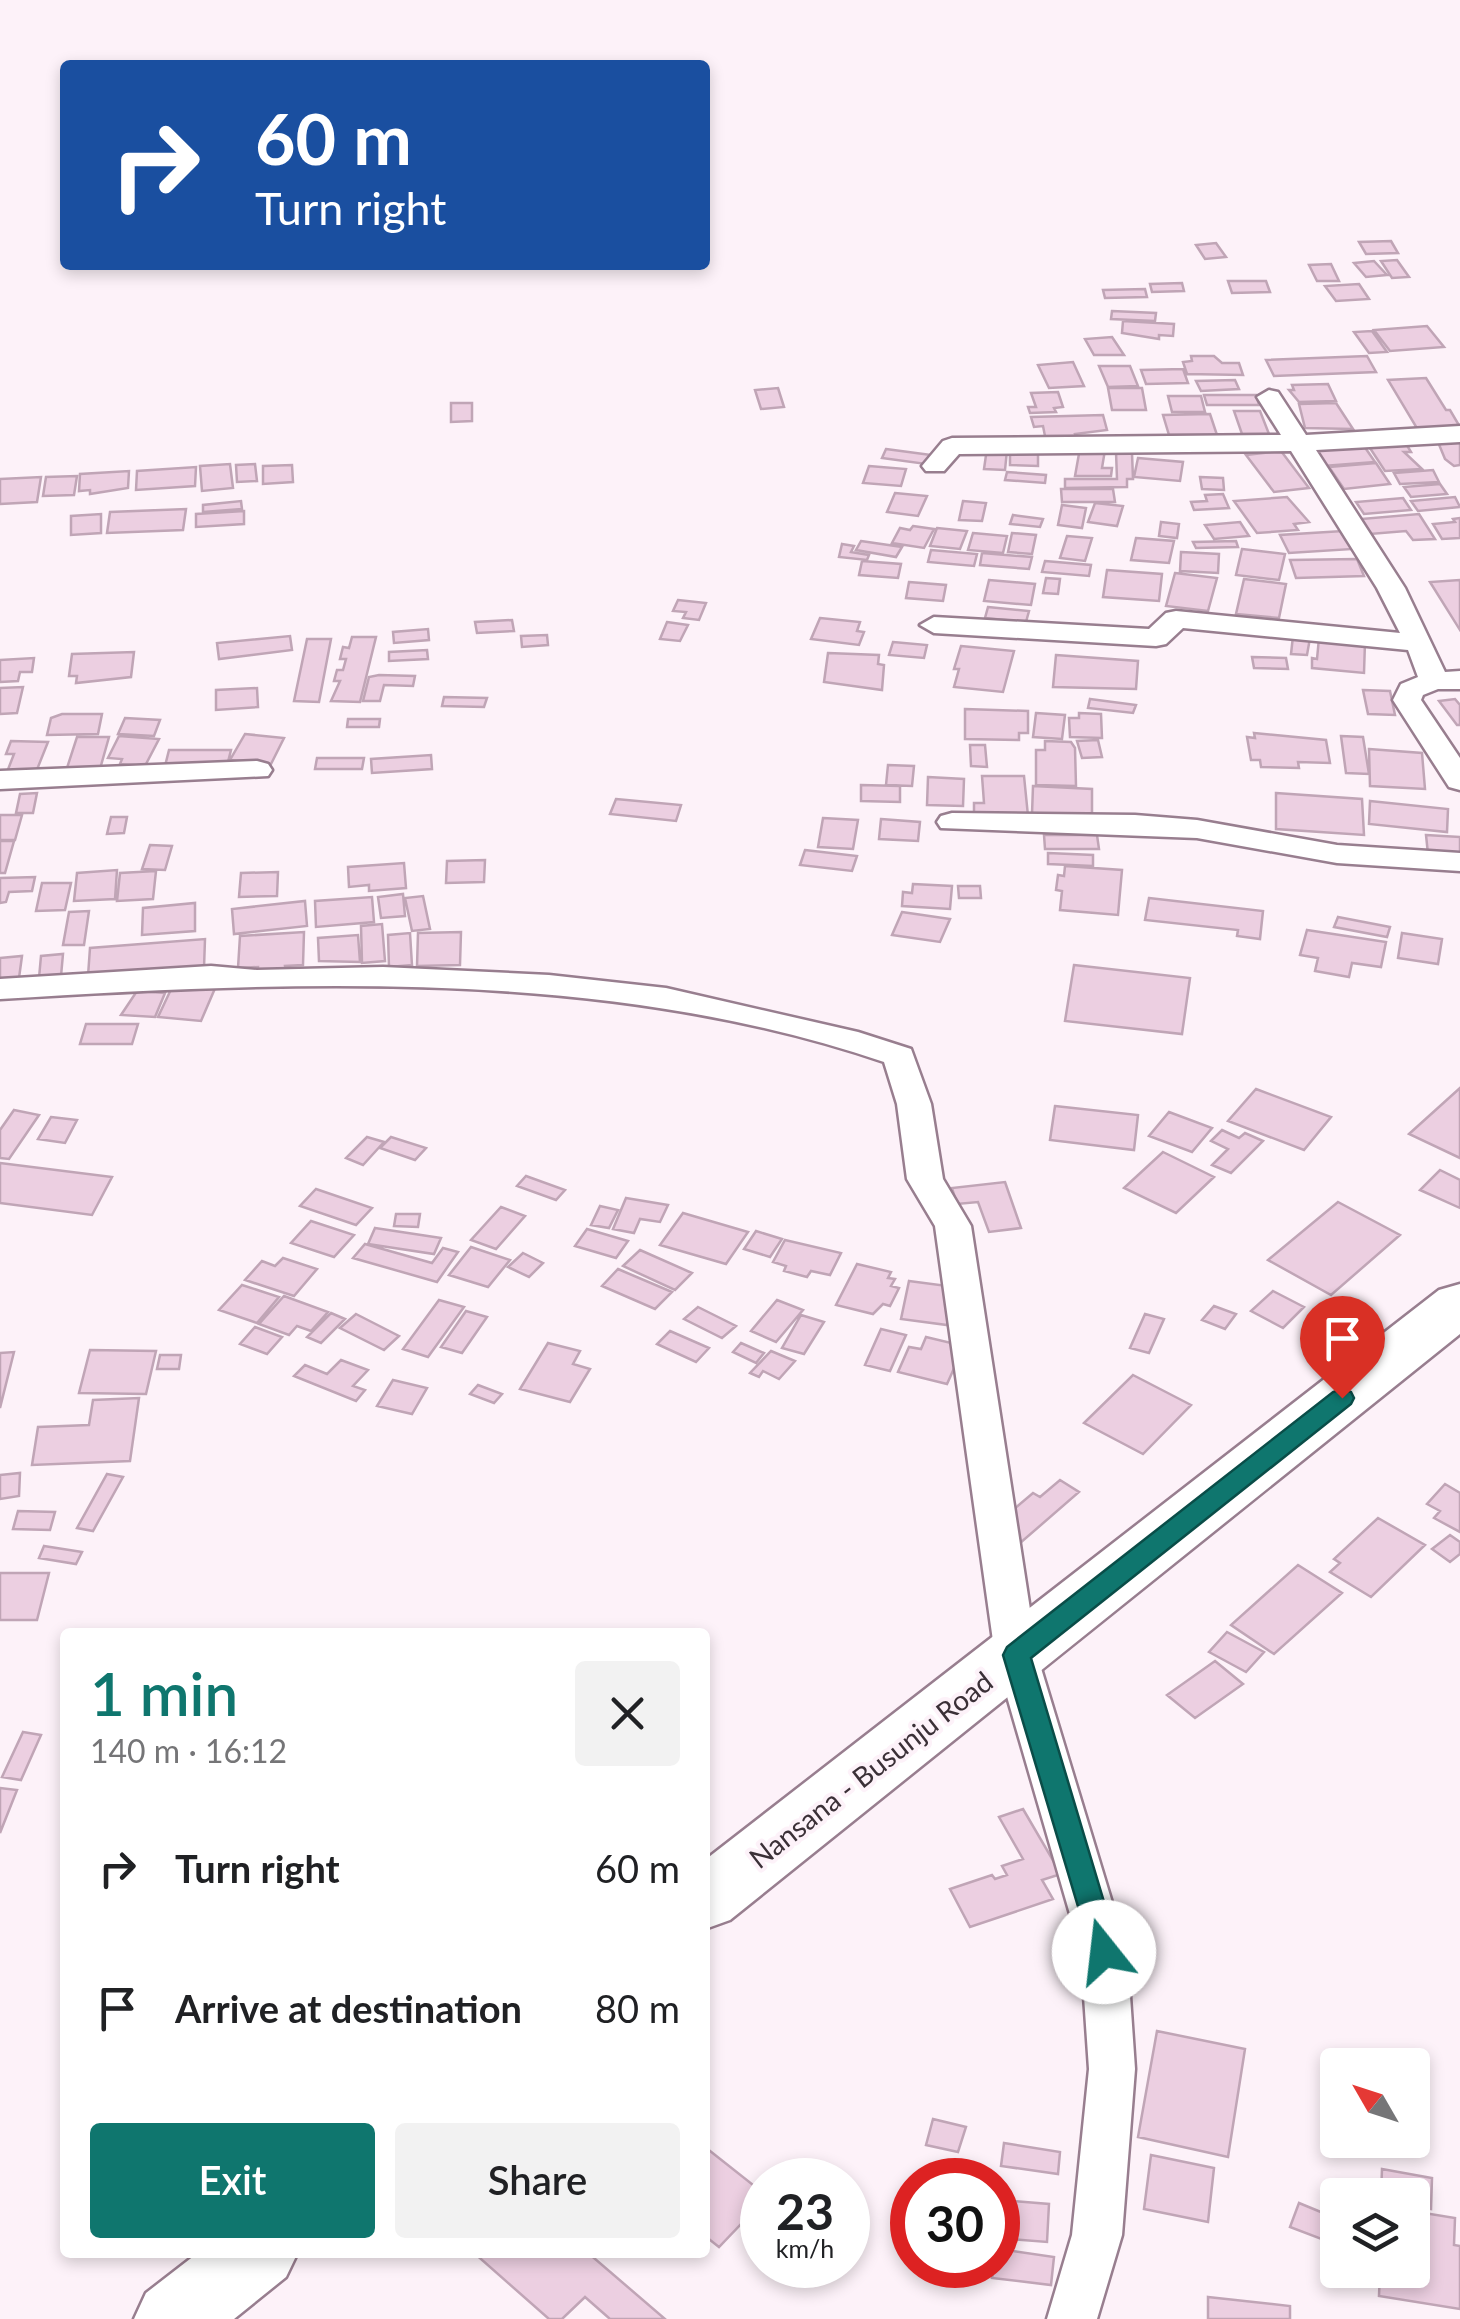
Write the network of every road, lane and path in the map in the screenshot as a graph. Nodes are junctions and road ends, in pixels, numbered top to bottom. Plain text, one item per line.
1 (1269, 396) dead end
2 (1460, 434) edge
3 (1300, 443) junction
4 (934, 466) dead end
5 (934, 625) dead end
6 (1420, 643) junction
7 (1447, 681) edge
8 (257, 770) dead end
9 (0, 780) edge
10 (1460, 781) edge
11 (952, 822) dead end
12 (1460, 862) edge
13 (0, 989) edge
14 (1460, 1304) edge
15 (1016, 1655) junction
16 (710, 1896) edge
17 (251, 2258) edge
18 (174, 2319) edge
19 (1072, 2319) edge

1 - 3 street
2 - 3 street
3 - 4 street
3 - 6 street
5 - 6 street
6 - 7 street
7 - 10 street
8 - 9 street
11 - 12 street
13 - 15 street
14 - 15 main road, Nansana - Busunju Road
15 - 16 main road, Nansana - Busunju Road
15 - 19 street
17 - 18 main road

